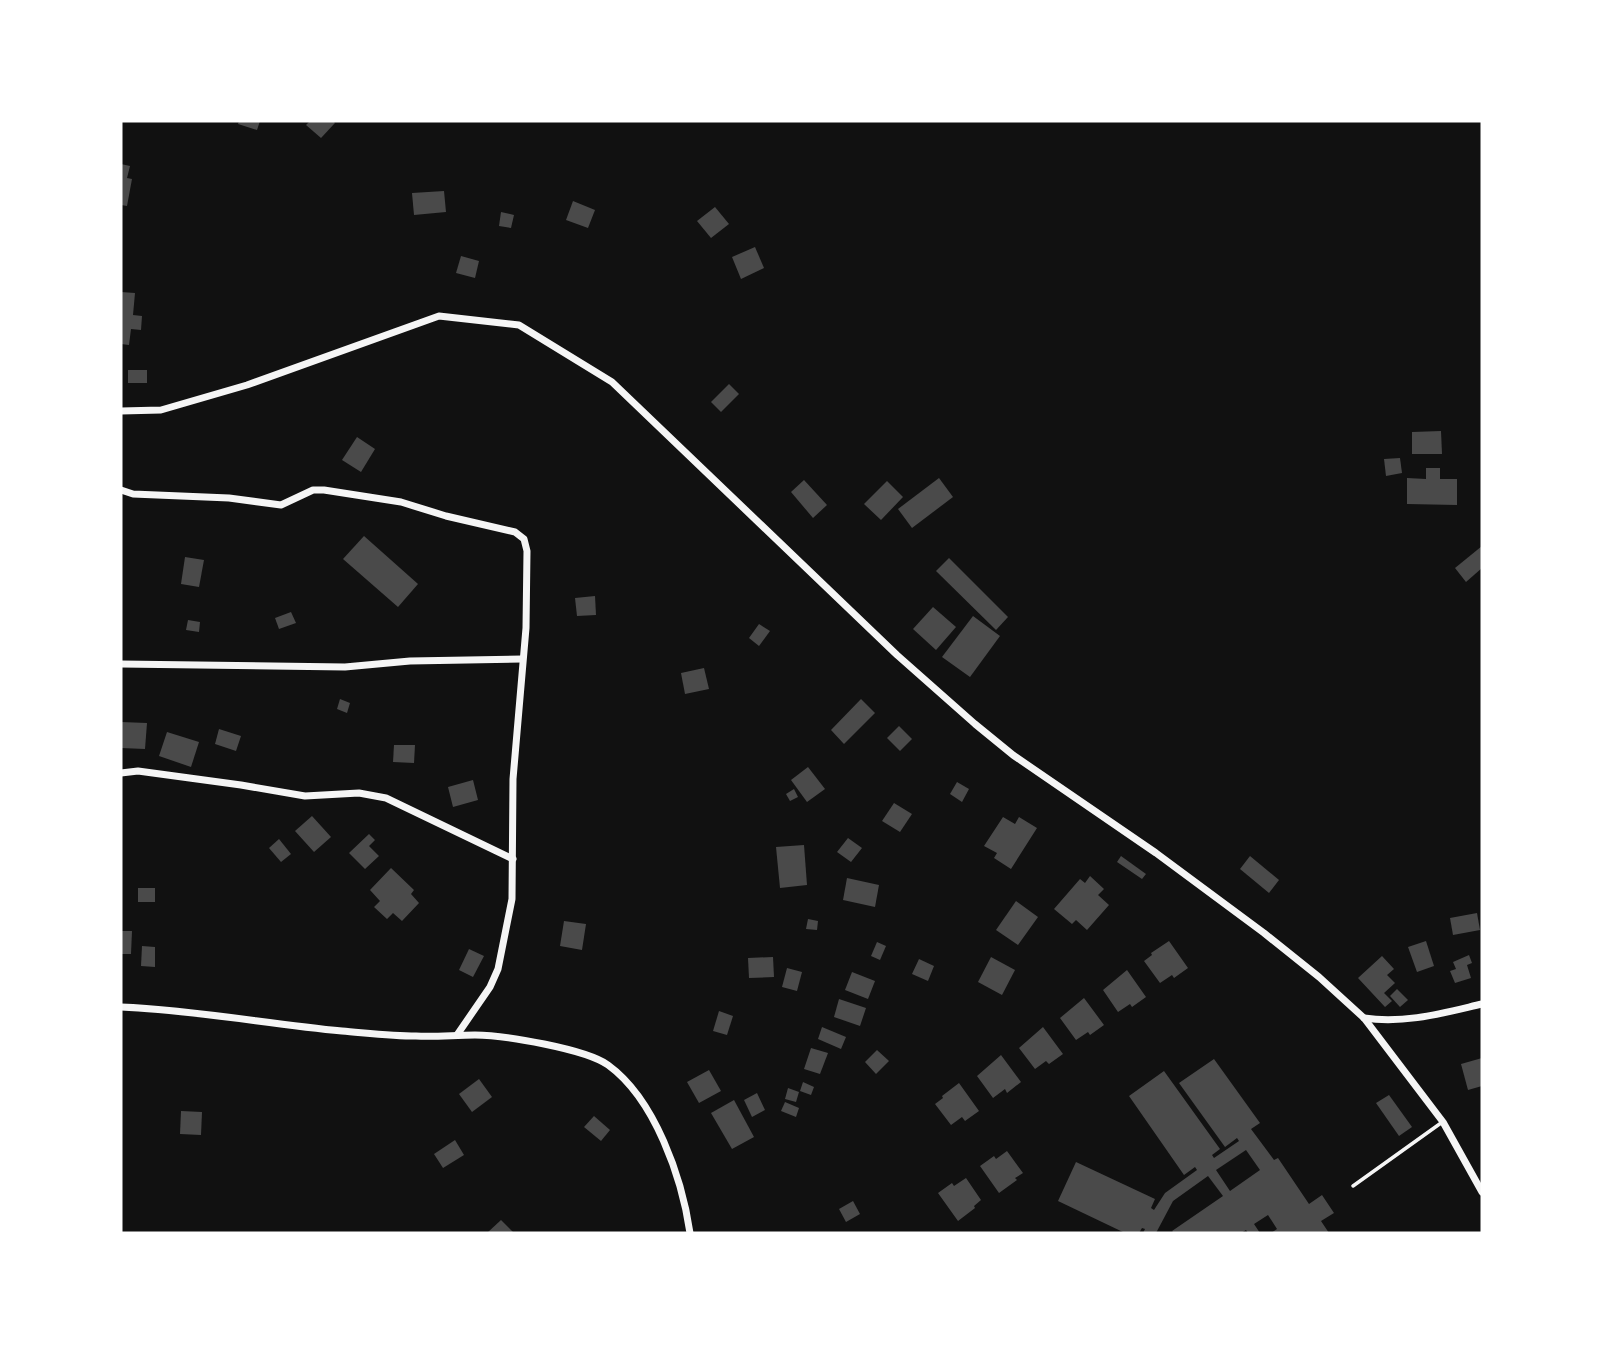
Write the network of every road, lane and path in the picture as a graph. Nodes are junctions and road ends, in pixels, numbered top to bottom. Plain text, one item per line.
1 (121, 411) edge
2 (121, 490) edge
3 (522, 659) junction
4 (121, 664) edge
5 (121, 773) edge
6 (513, 859) junction
7 (1482, 1004) edge
8 (121, 1007) edge
9 (470, 1018) junction
10 (1364, 1018) junction
11 (457, 1035) junction
12 (478, 1035) junction
13 (1443, 1122) junction
14 (1353, 1186) dead end
15 (1482, 1192) edge
16 (690, 1233) edge

1 - 10 street
2 - 3 street
3 - 4 street
3 - 6 street
5 - 6 street
6 - 9 street
7 - 10 street
8 - 11 street
9 - 11 street
9 - 12 street
10 - 13 street
11 - 12 street
12 - 16 street
13 - 14 lane
13 - 15 street

